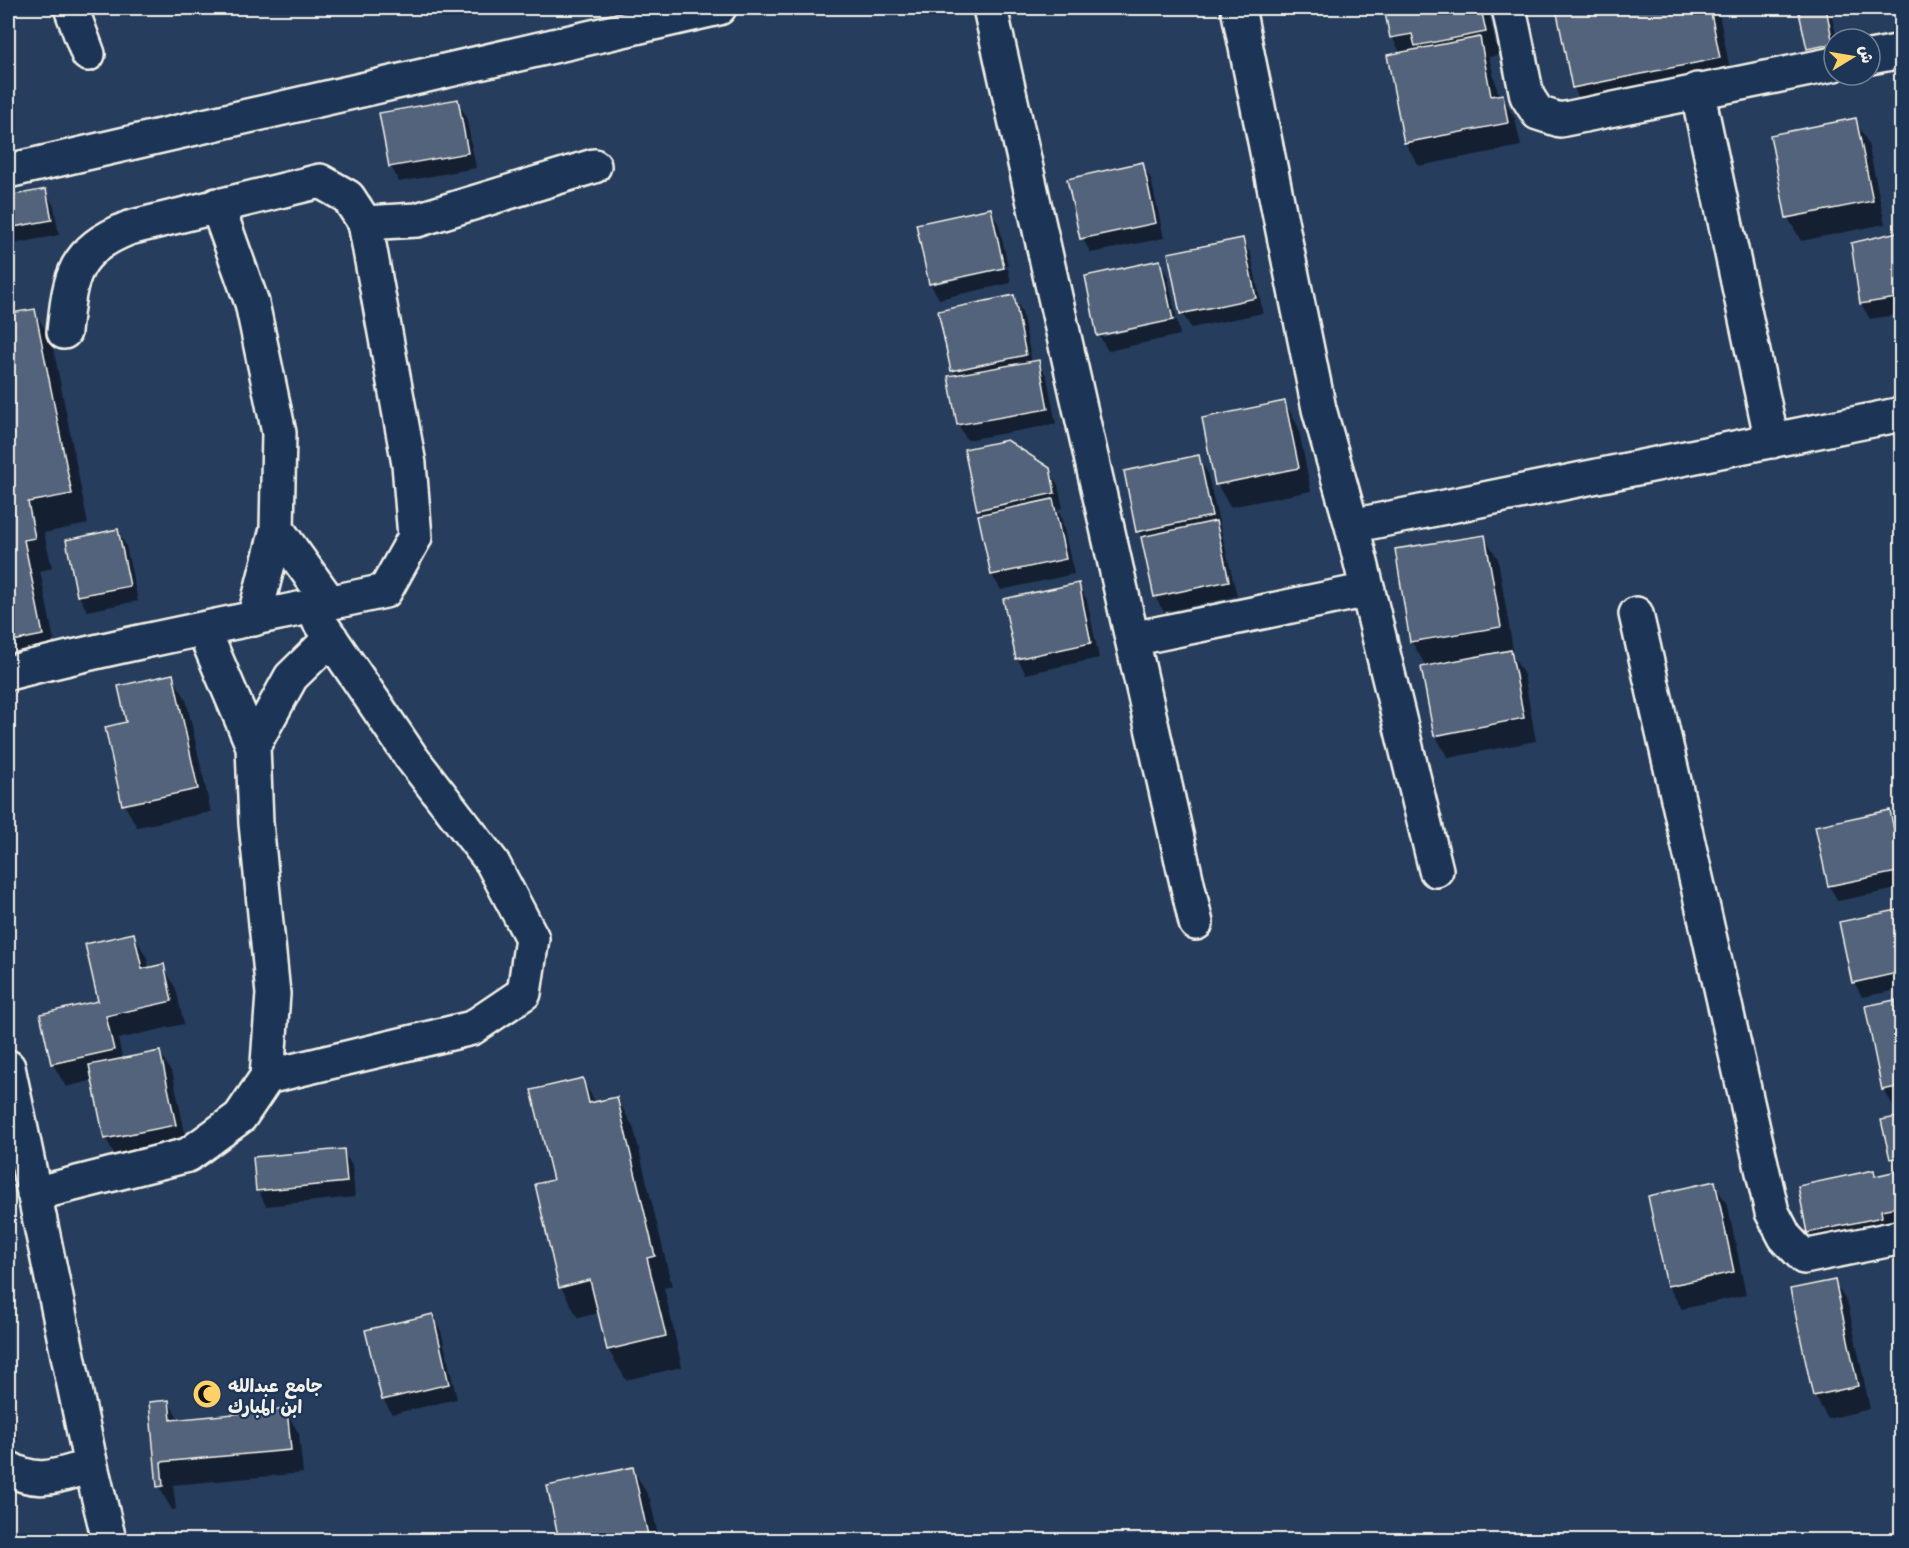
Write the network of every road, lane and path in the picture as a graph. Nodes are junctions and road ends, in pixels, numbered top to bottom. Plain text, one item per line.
1 (70, 8) edge
2 (719, 8) edge
3 (990, 8) edge
4 (1238, 8) edge
5 (1509, 8) edge
6 (1902, 51) edge
7 (88, 54) dead end
8 (1882, 55) edge
9 (1822, 66) edge
10 (1697, 90) junction
11 (594, 166) dead end
12 (8, 171) edge
13 (218, 205) junction
14 (365, 223) junction
15 (64, 332) dead end
16 (1902, 414) edge
17 (1772, 441) junction
18 (1353, 526) junction
19 (277, 529) junction
20 (1368, 591) junction
21 (320, 605) junction
22 (1636, 614) dead end
23 (254, 619) junction
24 (204, 631) junction
25 (331, 638) junction
26 (1132, 639) junction
27 (8, 673) edge
28 (253, 746) junction
29 (1436, 870) dead end
30 (1196, 923) dead end
31 (8, 1066) edge
32 (267, 1077) junction
33 (34, 1194) junction
34 (1902, 1237) edge
35 (91, 1466) junction
36 (8, 1468) edge
37 (109, 1540) edge

1 - 7 street
2 - 12 street
3 - 26 street
4 - 18 street
5 - 10 street
6 - 8 street
9 - 10 street
10 - 17 street
11 - 14 street
13 - 14 street
13 - 15 street
13 - 19 street
14 - 21 street
16 - 17 street
17 - 18 street
18 - 20 street
19 - 21 street
19 - 23 street
20 - 26 street
20 - 29 street
21 - 23 street
21 - 25 street
22 - 34 street
23 - 24 street
24 - 27 street
24 - 28 street
25 - 28 street
25 - 32 street
26 - 30 street
28 - 32 street
31 - 33 street
32 - 33 street
33 - 35 street
35 - 36 street
35 - 37 street

